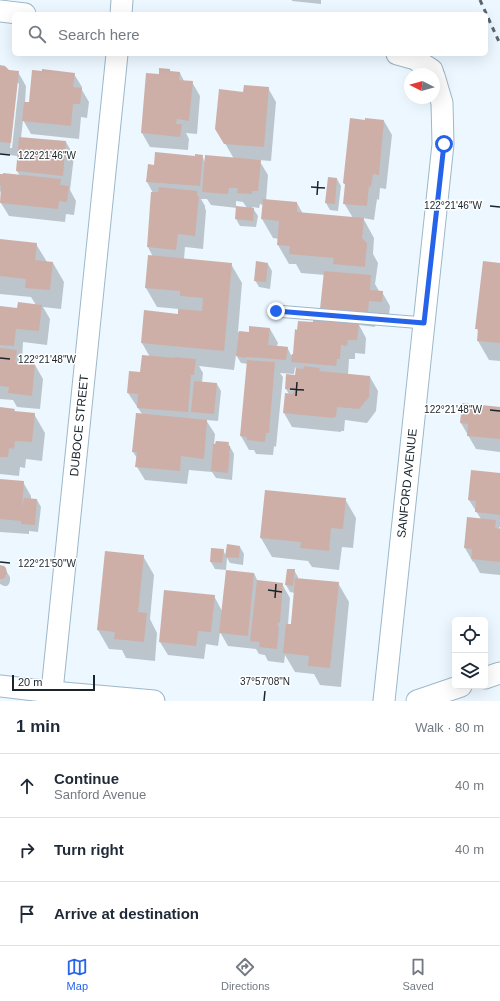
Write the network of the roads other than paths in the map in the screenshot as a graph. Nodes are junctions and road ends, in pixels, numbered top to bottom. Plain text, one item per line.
1 (122, 0) edge
2 (0, 11) edge
3 (12, 12) edge
4 (121, 12) edge
5 (117, 56) edge
6 (404, 56) edge
7 (427, 68) edge
8 (440, 96) edge
9 (276, 311) dead end
10 (424, 323) junction
11 (500, 672) edge
12 (488, 677) edge
13 (0, 686) edge
14 (452, 689) edge
15 (51, 697) edge
16 (154, 701) edge
17 (384, 701) edge
18 (417, 701) edge

1 - 4 street
2 - 3 street
5 - 15 street, DUBOCE STREET
6 - 7 street
8 - 10 street, SANFORD AVENUE
9 - 10 lane
10 - 17 street, SANFORD AVENUE
11 - 12 street
13 - 15 street
14 - 18 street
15 - 16 street

